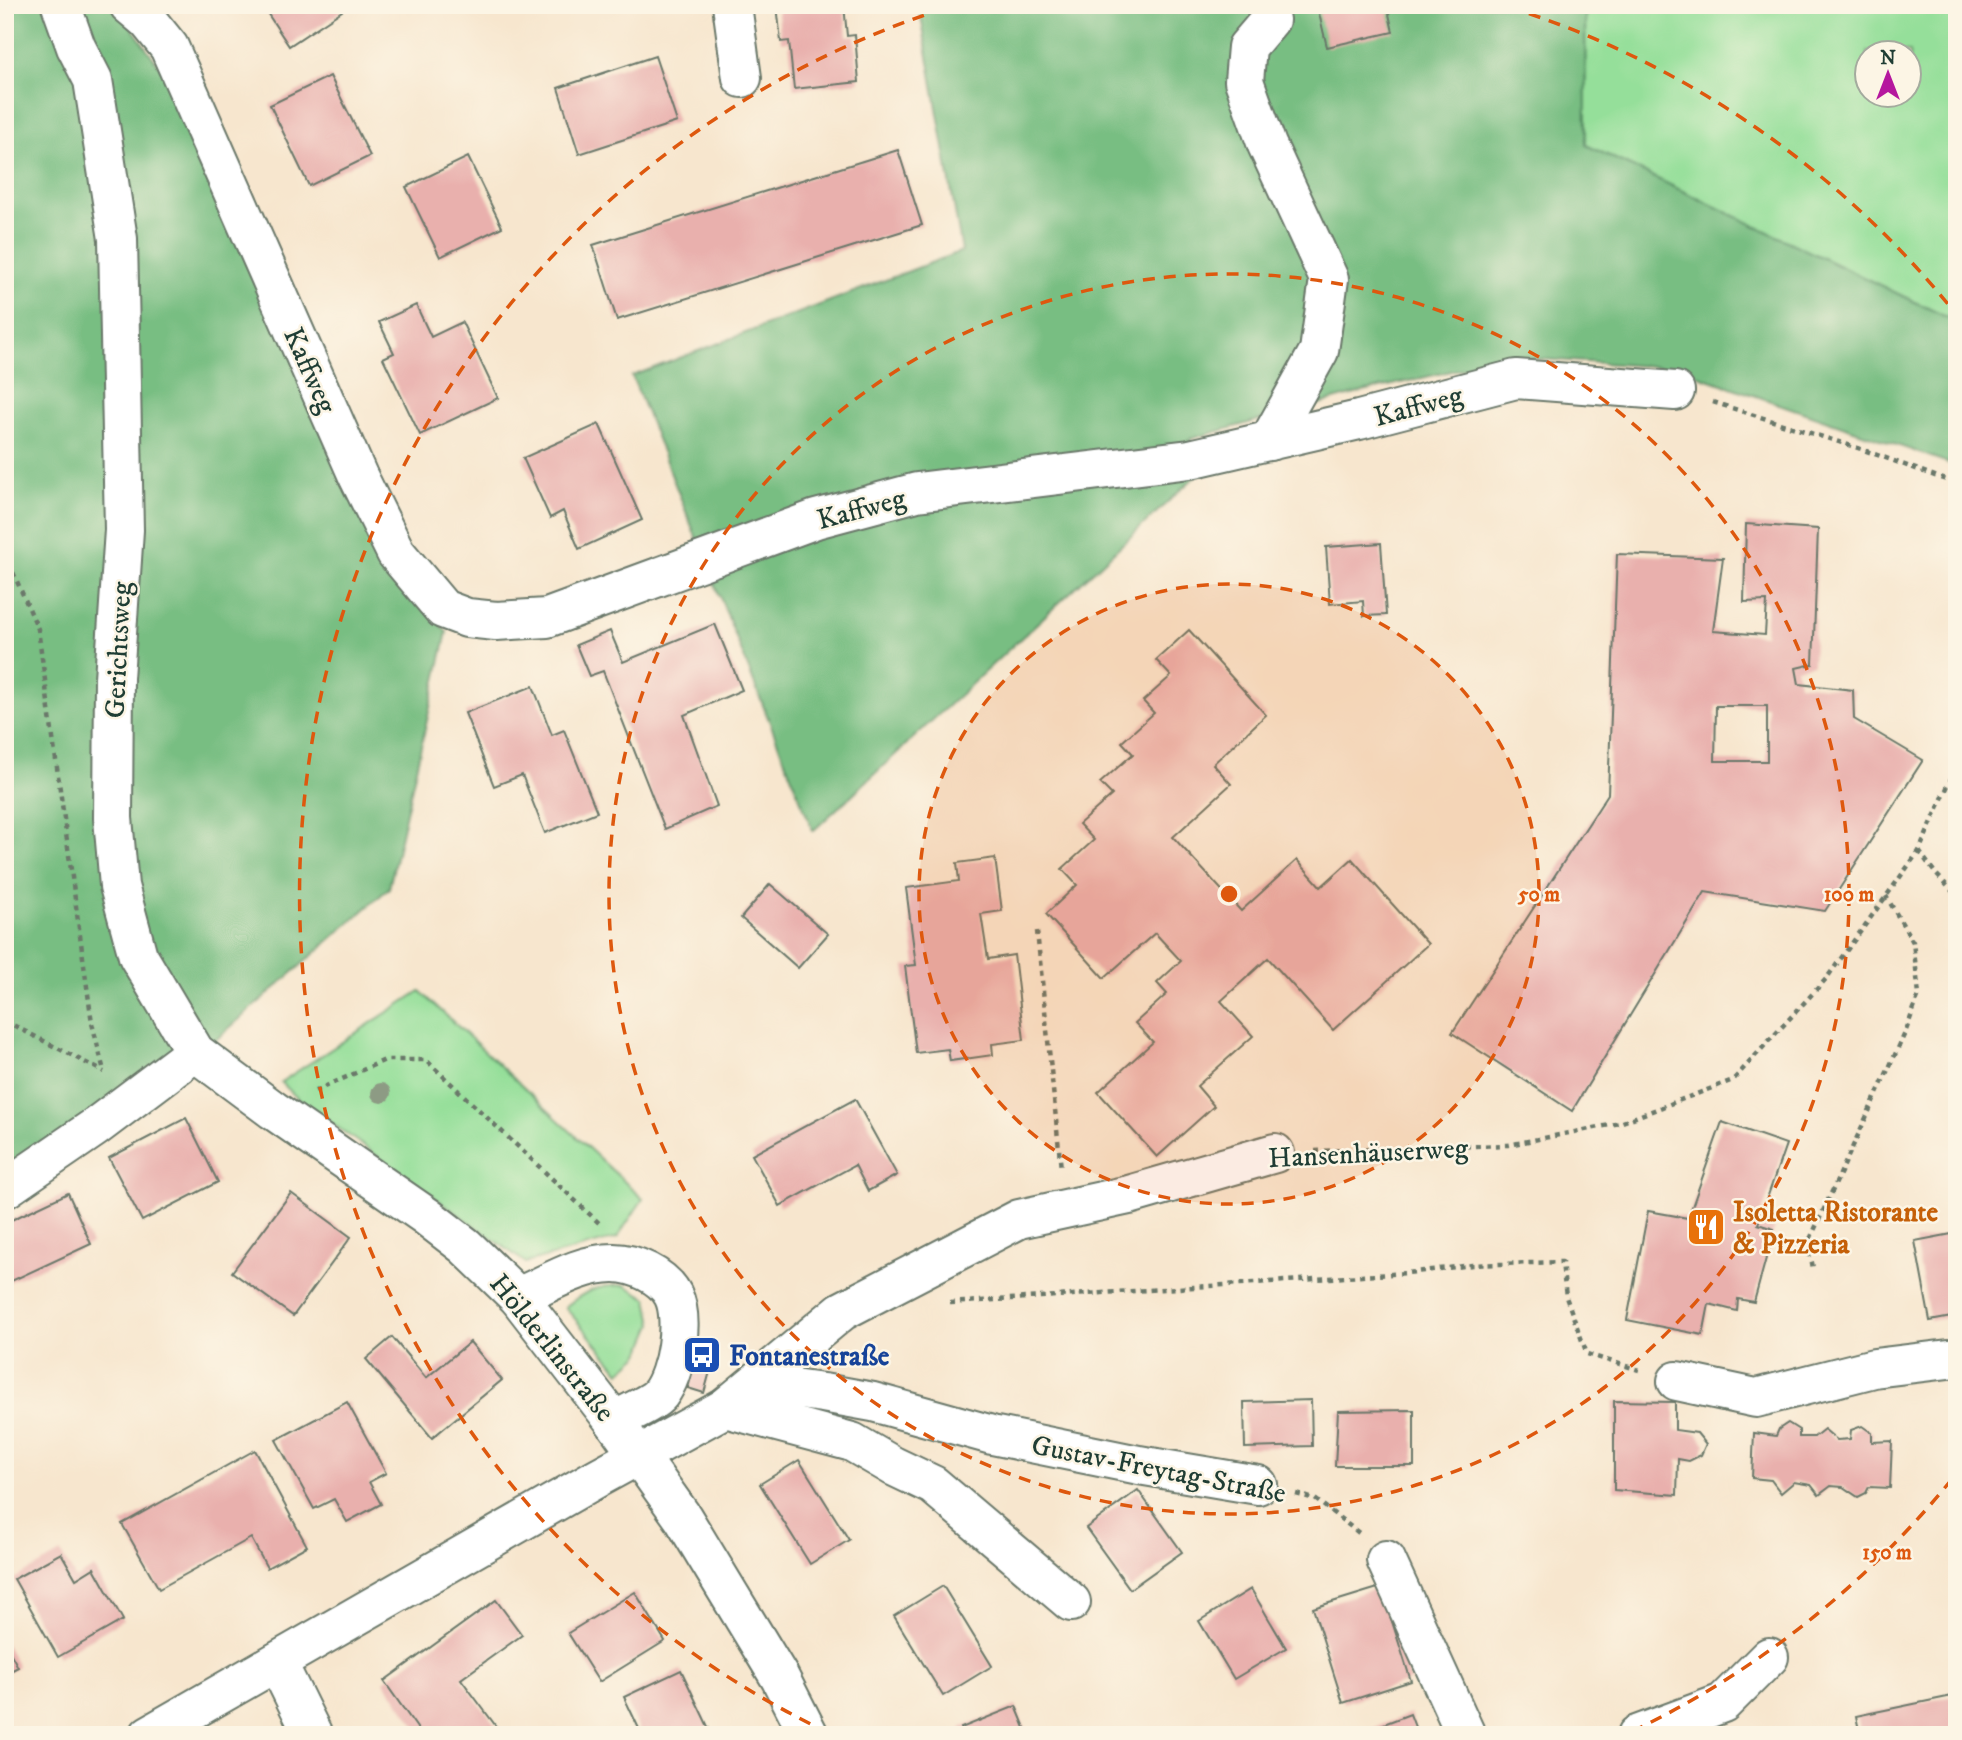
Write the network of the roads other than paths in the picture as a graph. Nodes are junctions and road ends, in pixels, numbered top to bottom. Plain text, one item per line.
1 (61, 5) edge
2 (129, 5) edge
3 (732, 5) edge
4 (1270, 20) dead end
5 (741, 78) dead end
6 (1675, 391) road end
7 (1269, 441) junction
8 (195, 1052) junction
9 (1275, 1153) road end
10 (5, 1189) edge
11 (518, 1297) junction
12 (1957, 1358) edge
13 (1677, 1381) road end
14 (725, 1408) junction
15 (614, 1421) junction
16 (639, 1455) junction
17 (1258, 1485) road end
18 (1386, 1560) road end
19 (1071, 1602) dead end
20 (1769, 1657) dead end
21 (278, 1662) junction
22 (149, 1735) edge
23 (313, 1735) edge
24 (809, 1735) edge
25 (1466, 1735) edge
26 (1637, 1735) edge

1 - 8 street, Gerichtsweg
2 - 7 street, Kaffweg
3 - 5 street
4 - 7 street
6 - 7 street, Kaffweg
8 - 10 street
8 - 11 street, Hölderlinstraße
9 - 14 street, Hansenhäuserweg
11 - 15 street, Hölderlinstraße
11 - 15 street
12 - 13 street
14 - 16 street, Hansenhäuserweg
14 - 17 street, Gustav-Freytag-Straße
14 - 19 street
15 - 16 street, Hölderlinstraße
16 - 21 street
16 - 24 street, Hölderlinstraße
18 - 25 street
20 - 26 street
21 - 22 street
21 - 23 street

